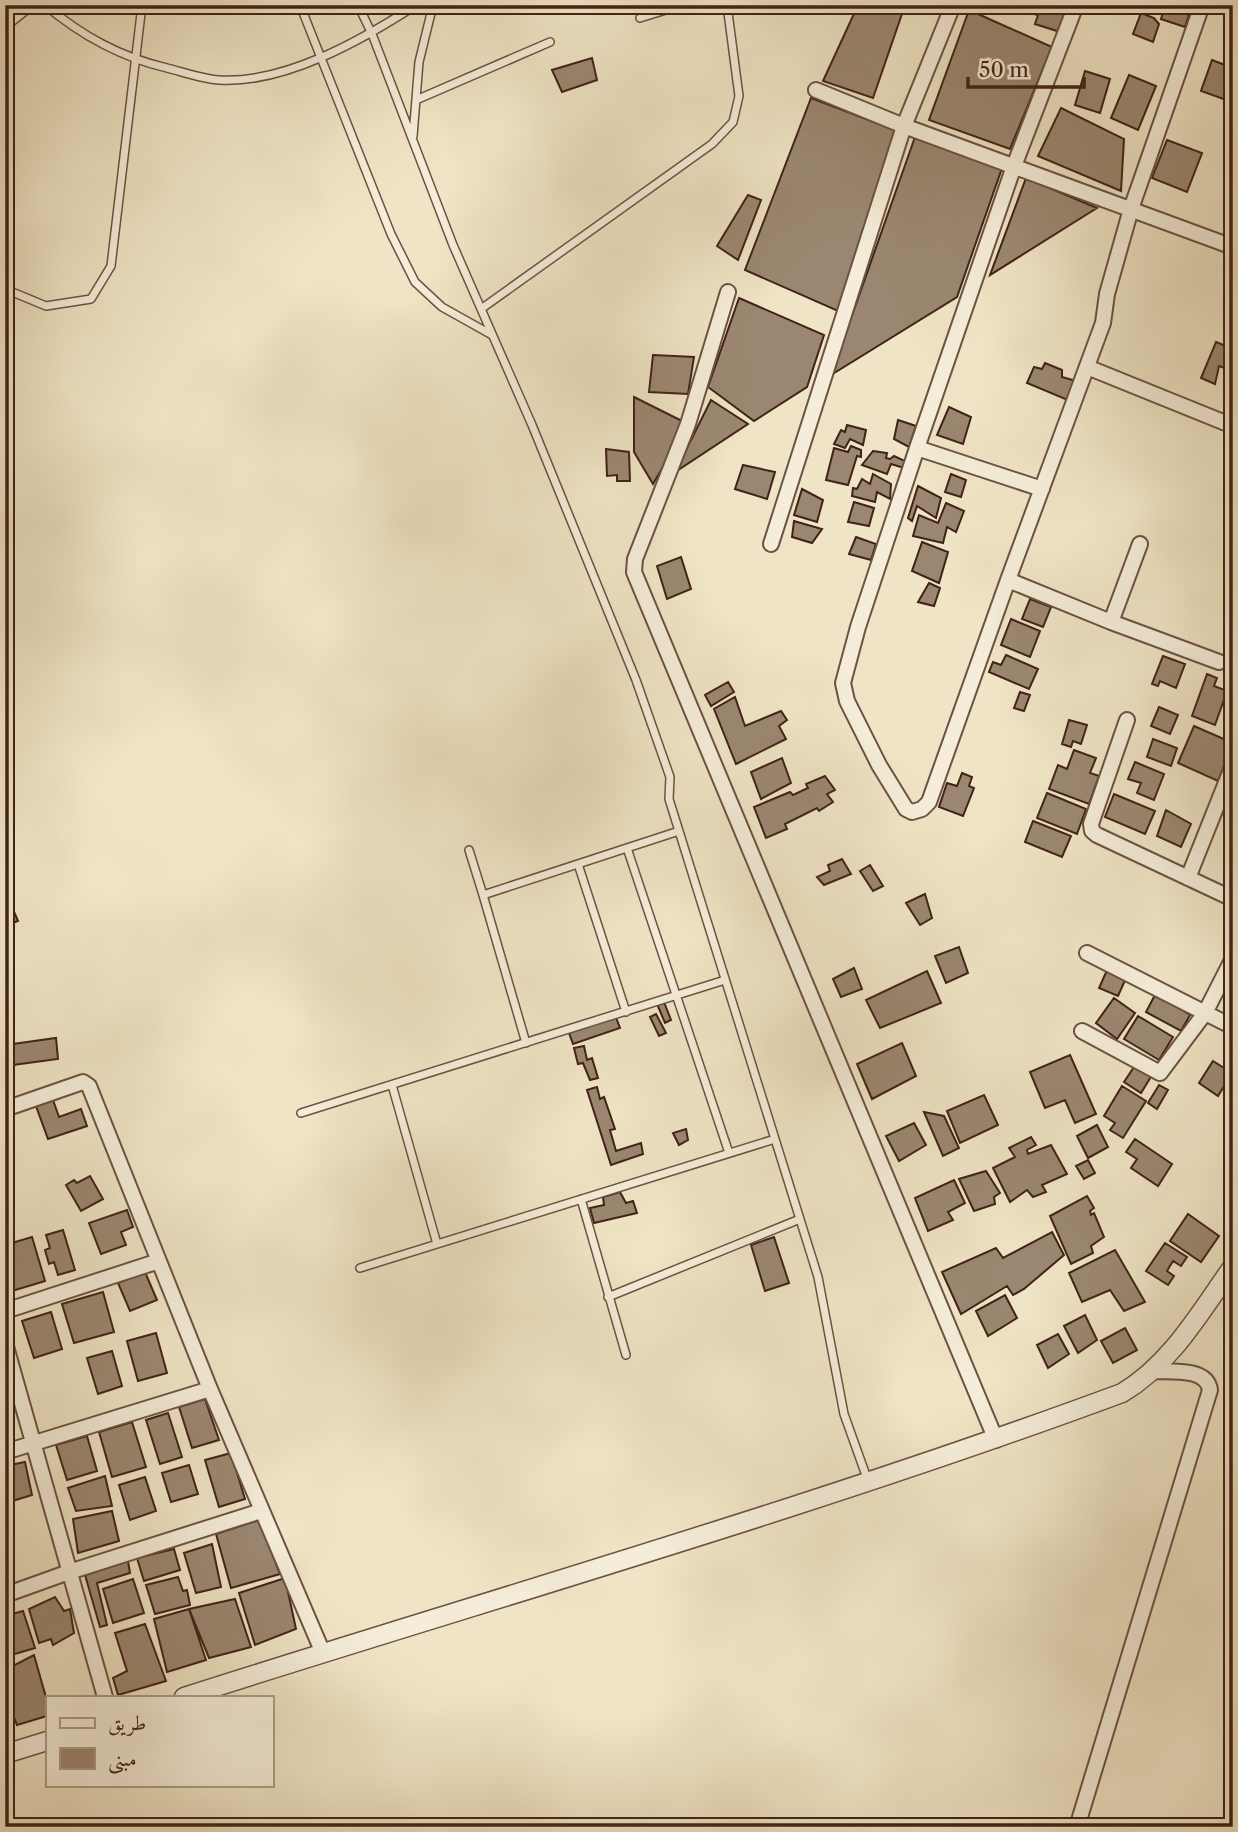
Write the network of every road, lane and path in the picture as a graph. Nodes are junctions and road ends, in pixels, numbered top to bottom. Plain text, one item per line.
1 (33, 5) edge
2 (45, 5) edge
3 (142, 5) edge
4 (300, 5) edge
5 (358, 5) edge
6 (416, 5) edge
7 (433, 5) edge
8 (682, 5) edge
9 (727, 5) edge
10 (953, 5) edge
11 (1076, 5) edge
12 (1202, 5) edge
13 (640, 18) dead end
14 (5, 27) edge
15 (372, 34) junction
16 (550, 42) dead end
17 (320, 58) junction
18 (134, 60) junction
19 (816, 90) dead end
20 (416, 100) junction
21 (904, 125) junction
22 (413, 140) junction
23 (1014, 166) junction
24 (1131, 209) junction
25 (1233, 247) edge
26 (5, 289) edge
27 (728, 292) dead end
28 (481, 309) junction
29 (493, 335) junction
30 (1087, 367) junction
31 (1233, 426) edge
32 (917, 448) junction
33 (1042, 489) junction
34 (771, 544) dead end
35 (1140, 544) dead end
36 (1007, 580) junction
37 (1111, 622) junction
38 (1219, 662) dead end
39 (1127, 720) dead end
40 (1233, 765) edge
41 (679, 831) junction
42 (627, 848) junction
43 (469, 850) dead end
44 (578, 864) junction
45 (1188, 878) junction
46 (483, 895) junction
47 (1233, 899) edge
48 (1087, 953) dead end
49 (1233, 958) edge
50 (725, 981) junction
51 (676, 996) junction
52 (626, 1012) junction
53 (1205, 1013) junction
54 (1233, 1027) edge
55 (1082, 1031) dead end
56 (526, 1043) junction
57 (392, 1085) junction
58 (5, 1109) edge
59 (301, 1113) dead end
60 (775, 1139) junction
61 (729, 1153) junction
62 (581, 1199) junction
63 (800, 1219) junction
64 (437, 1244) junction
65 (159, 1261) junction
66 (1233, 1266) edge
67 (360, 1268) dead end
68 (608, 1297) junction
69 (5, 1311) edge
70 (5, 1343) edge
71 (626, 1355) dead end
72 (1152, 1371) junction
73 (210, 1389) junction
74 (996, 1440) junction
75 (33, 1443) junction
76 (5, 1452) edge
77 (869, 1482) junction
78 (261, 1511) junction
79 (69, 1572) junction
80 (5, 1595) edge
81 (323, 1653) junction
82 (105, 1696) edge
83 (187, 1696) edge
84 (46, 1741) edge
85 (5, 1754) edge
86 (1077, 1827) edge

1 - 14 lane
2 - 18 lane
3 - 18 lane
4 - 17 lane
5 - 15 lane
6 - 15 lane
7 - 20 lane
8 - 13 lane
9 - 28 lane
10 - 21 street
11 - 23 street
12 - 24 street
15 - 17 lane
15 - 22 lane
16 - 20 lane
17 - 18 lane
17 - 29 lane
18 - 26 lane
19 - 21 street
20 - 22 lane
21 - 23 street
21 - 34 street
22 - 28 lane
23 - 24 street
23 - 32 street
24 - 25 street
24 - 30 street
27 - 74 street
28 - 29 lane
29 - 41 lane
30 - 31 street
30 - 33 street
32 - 33 street
32 - 36 street
33 - 36 street
35 - 37 street
36 - 37 street
37 - 38 street
39 - 45 street
40 - 45 street
41 - 42 lane
41 - 50 lane
42 - 44 lane
42 - 51 lane
43 - 46 lane
44 - 46 lane
44 - 52 lane
45 - 47 street
46 - 56 lane
48 - 53 street
49 - 53 street
50 - 51 lane
50 - 60 lane
51 - 52 lane
51 - 61 lane
52 - 56 lane
53 - 54 street
53 - 55 street
56 - 57 lane
57 - 59 lane
57 - 64 lane
58 - 65 street
60 - 61 lane
60 - 63 lane
61 - 62 lane
62 - 64 lane
62 - 68 lane
63 - 68 lane
63 - 77 lane
64 - 67 lane
65 - 69 street
65 - 73 street
66 - 72 street
68 - 71 lane
70 - 75 street
72 - 74 street
72 - 86 street
73 - 75 street
73 - 78 street
74 - 77 street
75 - 76 street
75 - 79 street
77 - 81 street
78 - 79 street
78 - 81 street
79 - 80 street
79 - 82 street
81 - 83 street
84 - 85 street

